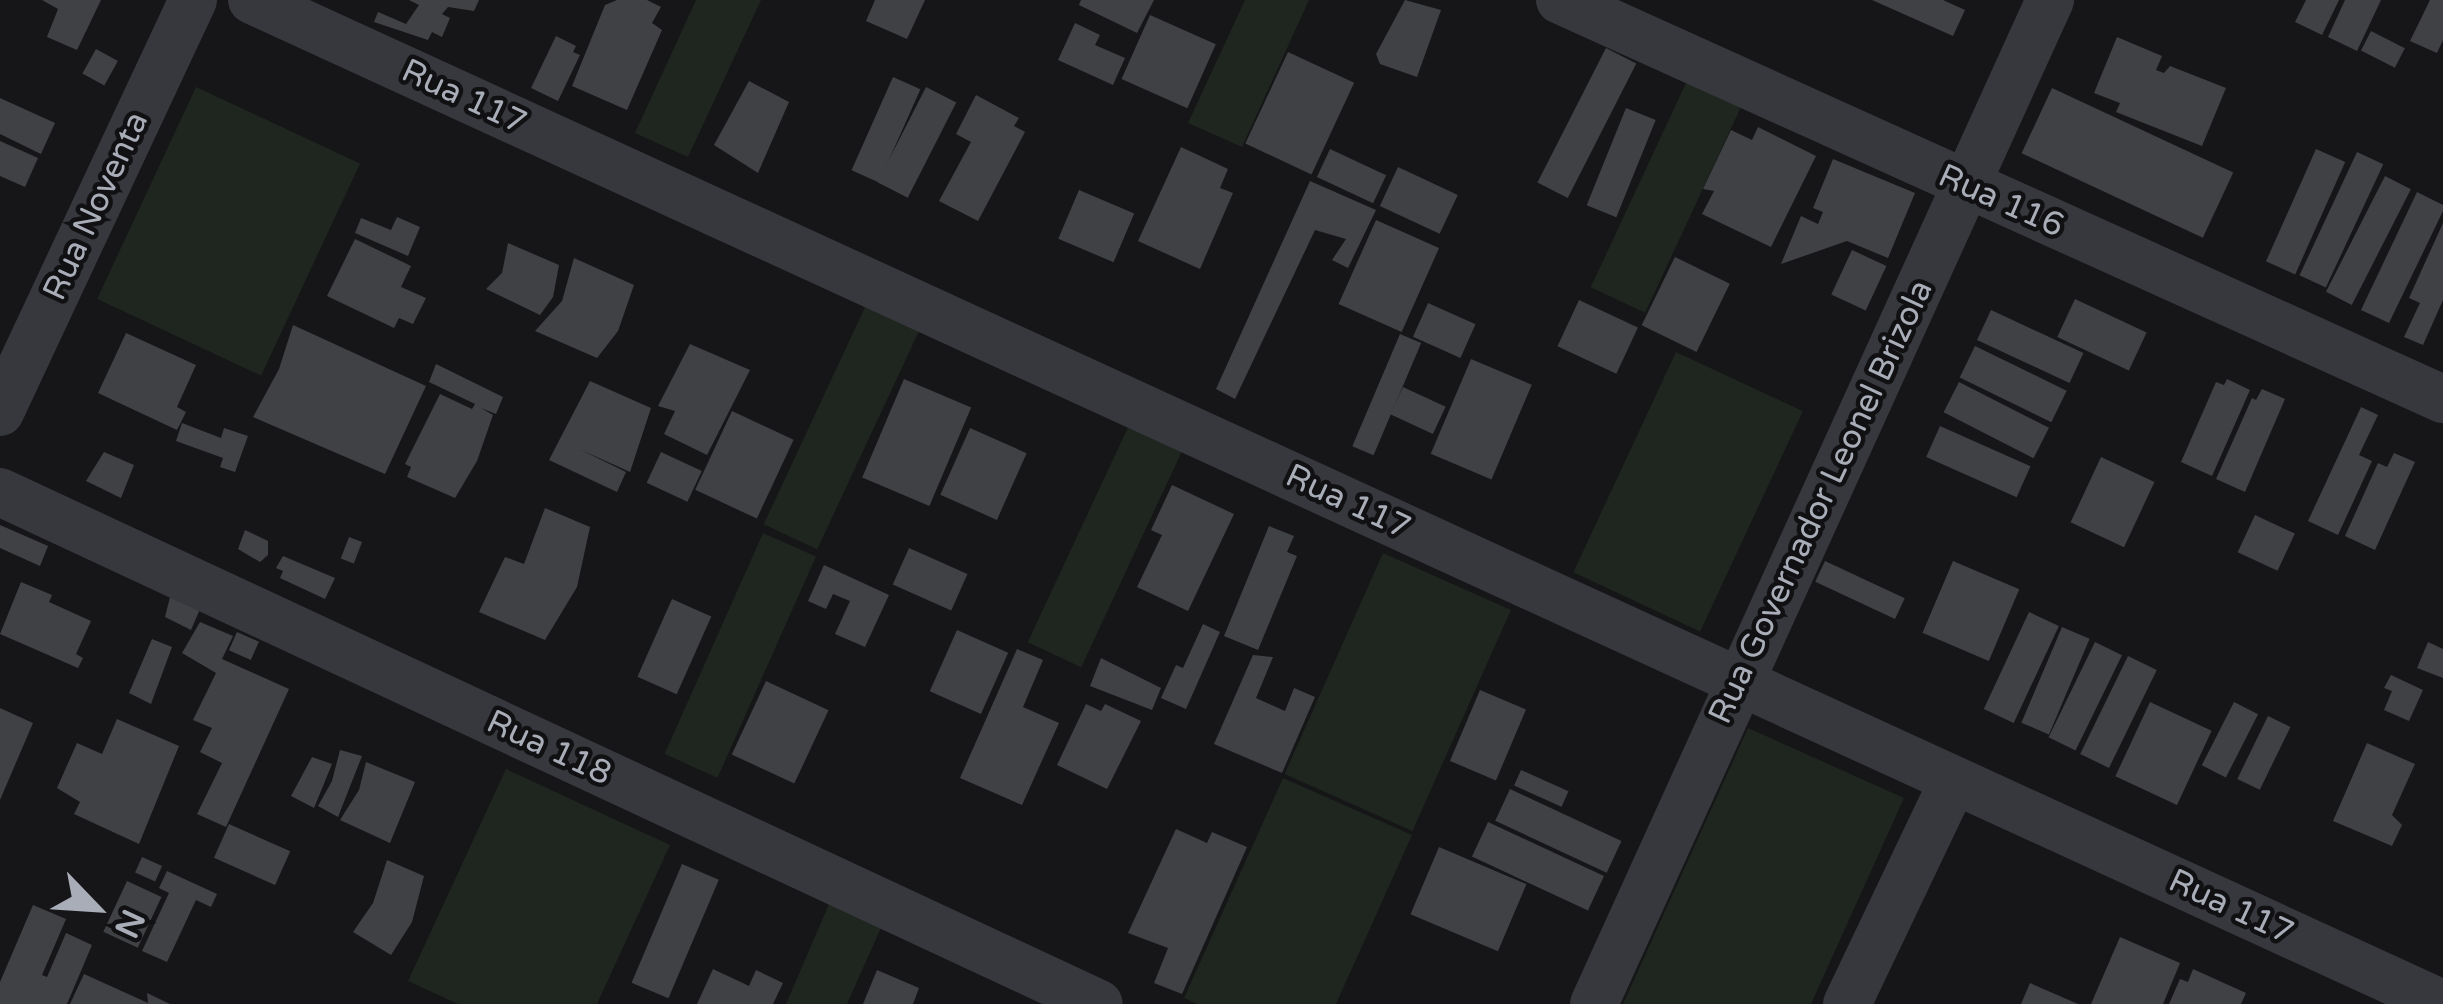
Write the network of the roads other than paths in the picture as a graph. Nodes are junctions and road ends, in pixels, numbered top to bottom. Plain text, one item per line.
1 (193, 0) edge
2 (253, 0) edge
3 (1561, 0) edge
4 (2050, 0) edge
5 (1966, 185) junction
6 (2443, 399) edge
7 (0, 412) edge
8 (0, 491) edge
9 (1738, 680) junction
10 (1954, 780) junction
11 (1099, 1004) edge
12 (1594, 1004) edge
13 (1847, 1004) edge
14 (2443, 1004) edge

1 - 7 street, Rua Noventa
2 - 9 street, Rua 117
3 - 5 street, Rua 116
4 - 5 street, Rua Governador Leonel Brizola
5 - 6 street, Rua 116
5 - 9 street, Rua Governador Leonel Brizola
8 - 11 street, Rua 118
9 - 10 street, Rua 117
9 - 12 street, Rua Governador Leonel Brizola
10 - 13 street
10 - 14 street, Rua 117

